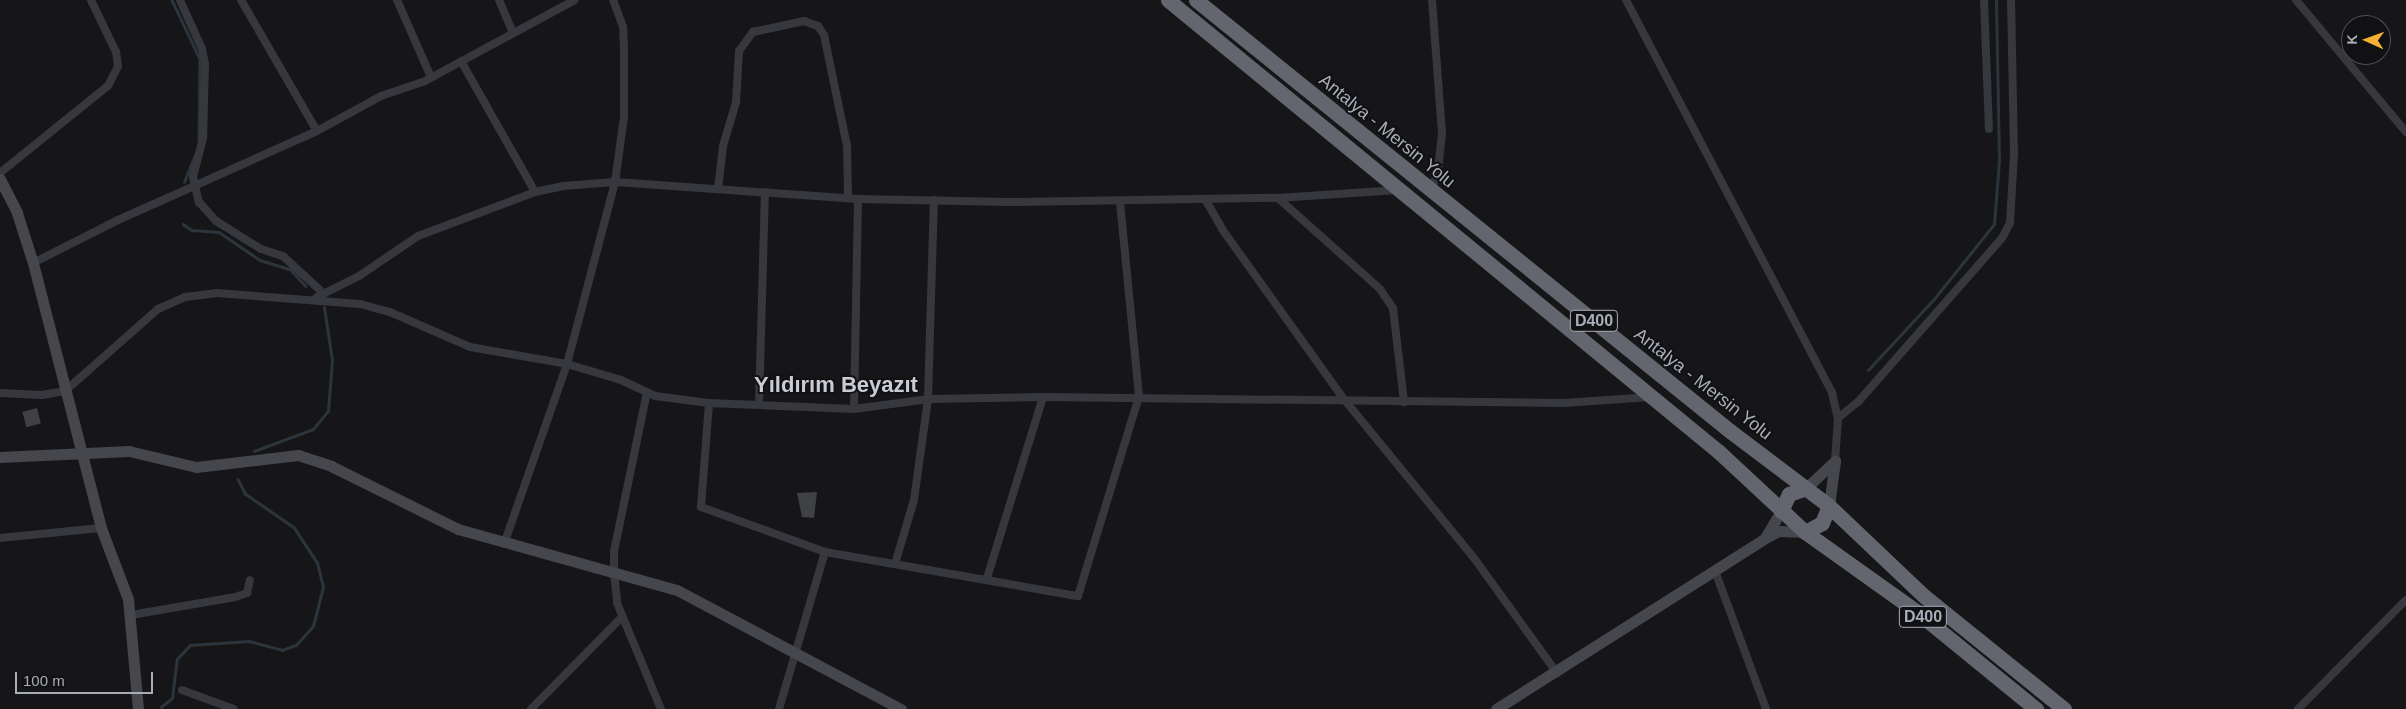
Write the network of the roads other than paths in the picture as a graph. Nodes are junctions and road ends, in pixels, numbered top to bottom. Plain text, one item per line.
1 (91, 0) edge
2 (180, 0) edge
3 (241, 0) edge
4 (397, 0) edge
5 (499, 0) edge
6 (575, 0) edge
7 (613, 0) edge
8 (1168, 0) edge
9 (1196, 0) edge
10 (1432, 0) edge
11 (1626, 0) edge
12 (1984, 0) edge
13 (2011, 0) edge
14 (2296, 0) edge
15 (513, 33) junction
16 (462, 61) junction
17 (431, 77) junction
18 (1989, 129) dead end
19 (317, 131) junction
20 (2406, 132) edge
21 (0, 174) edge
22 (0, 179) edge
23 (614, 182) junction
24 (195, 189) junction
25 (718, 189) junction
26 (1400, 190) junction
27 (1431, 190) junction
28 (535, 192) junction
29 (765, 192) junction
30 (848, 195) junction
31 (1278, 198) junction
32 (858, 199) junction
33 (1205, 199) junction
34 (934, 200) junction
35 (1120, 201) junction
36 (33, 263) junction
37 (320, 296) junction
38 (567, 364) junction
39 (65, 391) junction
40 (647, 392) junction
41 (0, 393) edge
42 (1043, 396) junction
43 (1139, 396) junction
44 (1651, 396) junction
45 (1343, 398) junction
46 (928, 399) junction
47 (1404, 402) junction
48 (709, 403) junction
49 (759, 404) junction
50 (854, 409) junction
51 (1838, 418) junction
52 (80, 455) junction
53 (0, 457) edge
54 (1834, 461) junction
55 (1806, 488) junction
56 (1829, 506) junction
57 (1781, 511) junction
58 (100, 528) junction
59 (1805, 532) junction
60 (0, 538) edge
61 (1765, 538) junction
62 (504, 544) junction
63 (825, 552) junction
64 (895, 564) junction
65 (1714, 571) junction
66 (614, 572) junction
67 (987, 578) junction
68 (250, 580) dead end
69 (2406, 600) edge
70 (130, 615) junction
71 (622, 617) junction
72 (796, 650) junction
73 (1557, 673) junction
74 (182, 690) dead end
75 (138, 709) edge
76 (234, 709) edge
77 (531, 709) edge
78 (661, 709) edge
79 (779, 709) edge
80 (901, 709) edge
81 (1496, 709) edge
82 (1766, 709) edge
83 (2036, 709) edge
84 (2064, 709) edge
85 (2298, 709) edge

1 - 21 street
2 - 24 street
3 - 19 street
4 - 17 street
5 - 15 street
6 - 15 street
7 - 23 street
8 - 26 highway, Antalya - Mersin Yolu / D400
9 - 27 highway, Antalya - Mersin Yolu / D400
10 - 27 street
11 - 51 street
12 - 18 street
13 - 51 street
14 - 20 street
15 - 16 street
16 - 17 street
16 - 28 street
17 - 19 street
19 - 24 street
22 - 36 street
23 - 25 street
23 - 28 street
23 - 38 street
24 - 36 street
24 - 37 street
25 - 29 street
25 - 30 street
26 - 31 street
26 - 44 highway, Antalya - Mersin Yolu / D400
27 - 55 highway, Antalya - Mersin Yolu / D400
28 - 37 street
29 - 30 street
29 - 49 street
30 - 32 street
31 - 33 street
31 - 47 street
32 - 34 street
32 - 50 street
33 - 35 street
33 - 45 street
34 - 35 street
34 - 46 street
35 - 43 street
36 - 39 street
37 - 38 street
37 - 39 street
38 - 40 street
38 - 62 street
39 - 41 street
39 - 52 street
40 - 48 street
40 - 66 street
42 - 43 street
42 - 46 street
42 - 67 street
43 - 45 street
43 - 67 street
44 - 47 street
44 - 57 highway, Antalya - Mersin Yolu / D400
45 - 47 street
45 - 73 street
46 - 50 street
46 - 64 street
48 - 49 street
48 - 63 street
49 - 50 street
51 - 54 street
52 - 53 street
52 - 58 street
52 - 62 street
54 - 55 street
54 - 56 street
55 - 56 highway, Antalya - Mersin Yolu / D400
55 - 57 highway
56 - 59 highway
56 - 84 highway, Antalya - Mersin Yolu / D400
57 - 59 highway, Antalya - Mersin Yolu / D400
57 - 61 street
58 - 60 street
58 - 70 street
59 - 61 street
59 - 83 highway, Antalya - Mersin Yolu / D400
61 - 65 street
62 - 66 street
63 - 64 street
63 - 72 street
64 - 67 street
65 - 73 street
65 - 82 street
66 - 71 street
66 - 72 street
68 - 70 street
69 - 85 street
70 - 75 street
71 - 77 street
71 - 78 street
72 - 79 street
72 - 80 street
73 - 81 street
74 - 76 street

